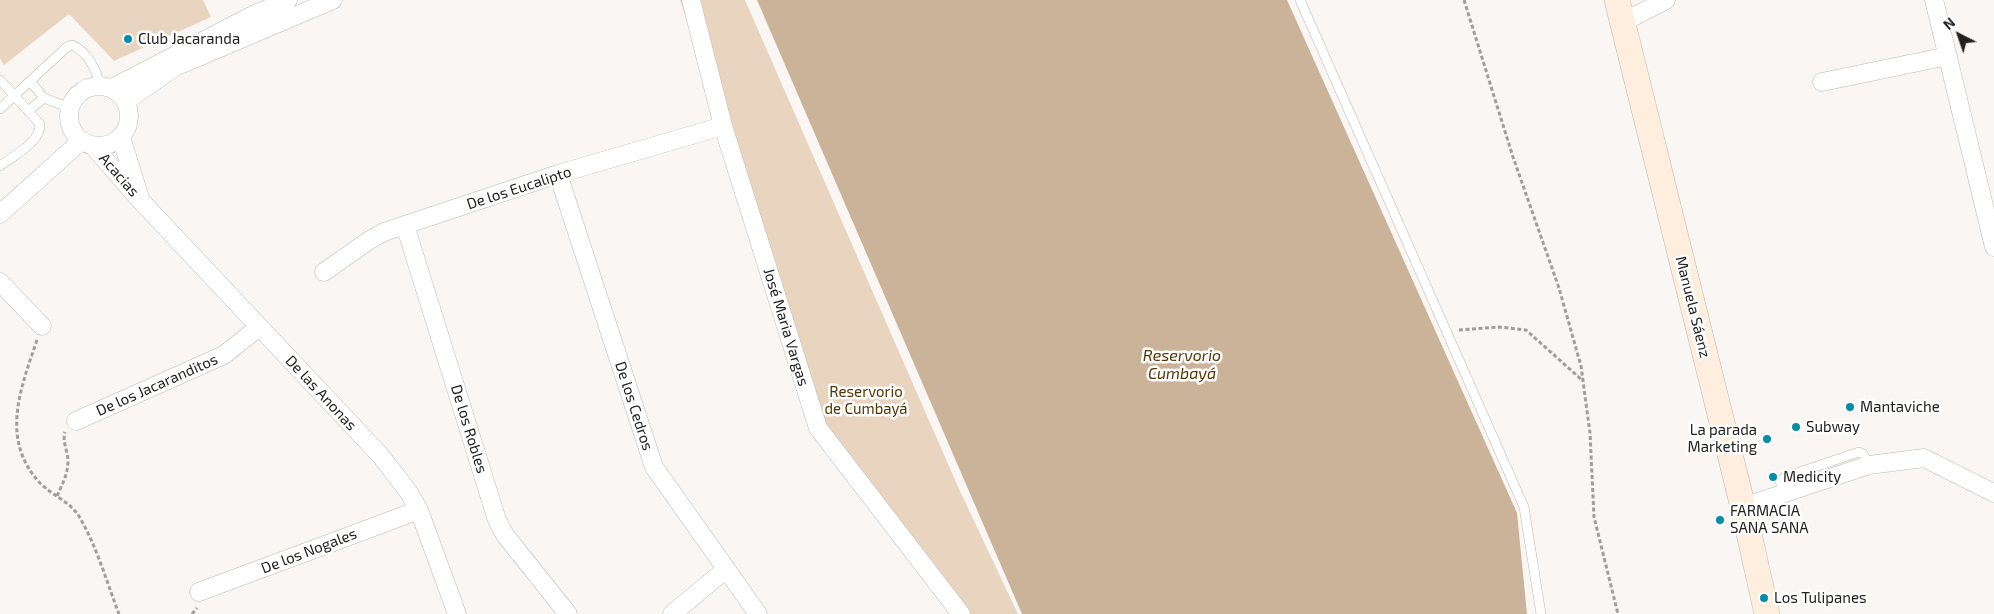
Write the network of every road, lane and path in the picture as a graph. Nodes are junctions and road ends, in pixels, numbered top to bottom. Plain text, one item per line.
1 (288, 0) edge
2 (333, 0) edge
3 (691, 0) edge
4 (1300, 0) edge
5 (1464, 0) edge
6 (1666, 0) edge
7 (1934, 0) edge
8 (1620, 11) edge
9 (1948, 56) junction
10 (0, 80) edge
11 (30, 81) junction
12 (1822, 82) dead end
13 (106, 86) junction
14 (15, 96) junction
15 (44, 98) junction
16 (126, 101) junction
17 (70, 108) junction
18 (0, 109) edge
19 (28, 110) junction
20 (723, 126) junction
21 (121, 137) junction
22 (87, 143) junction
23 (0, 166) edge
24 (558, 174) junction
25 (140, 200) junction
26 (0, 214) edge
27 (405, 225) junction
28 (1994, 247) edge
29 (324, 272) dead end
30 (0, 282) edge
31 (42, 326) joint
32 (259, 327) junction
33 (1459, 330) dead end
34 (1583, 381) junction
35 (76, 421) joint
36 (1994, 493) edge
37 (57, 496) junction
38 (1743, 507) junction
39 (419, 510) junction
40 (725, 570) junction
41 (199, 592) dead end
42 (119, 614) edge
43 (457, 614) edge
44 (568, 614) edge
45 (672, 614) edge
46 (758, 614) edge
47 (961, 614) edge
48 (1541, 614) edge
49 (1618, 614) edge
50 (1767, 614) edge

1 - 13 street
2 - 16 street
3 - 20 street, José Maria Vargas
4 - 48 lane
5 - 34 path
6 - 8 street
7 - 9 street
8 - 38 street, Manuela Sáenz
9 - 12 street
9 - 28 street
10 - 14 lane
11 - 13 lane
11 - 14 lane
11 - 15 lane
13 - 16 street
13 - 17 street
14 - 18 lane
14 - 19 lane
15 - 17 lane
15 - 19 lane
16 - 21 street
17 - 22 street
19 - 23 lane
20 - 24 street, De los Eucalipto
20 - 47 street, José Maria Vargas
21 - 22 street
21 - 25 street, Acacias
22 - 25 street, Acacias
22 - 26 street
24 - 27 street, De los Eucalipto
24 - 40 street, De los Cedros
25 - 32 street, De las Anonas
27 - 29 street, De los Eucalipto
27 - 44 street, De los Robles
30 - 31 street
31 - 37 path
32 - 35 street, De los Jacaranditos
32 - 39 street, De las Anonas
33 - 34 path
34 - 49 path
35 - 37 path
36 - 38 street
37 - 42 path
38 - 50 street, Manuela Sáenz
39 - 41 street, De los Nogales
39 - 43 street, De las Anonas
40 - 45 street
40 - 46 street, De los Cedros

